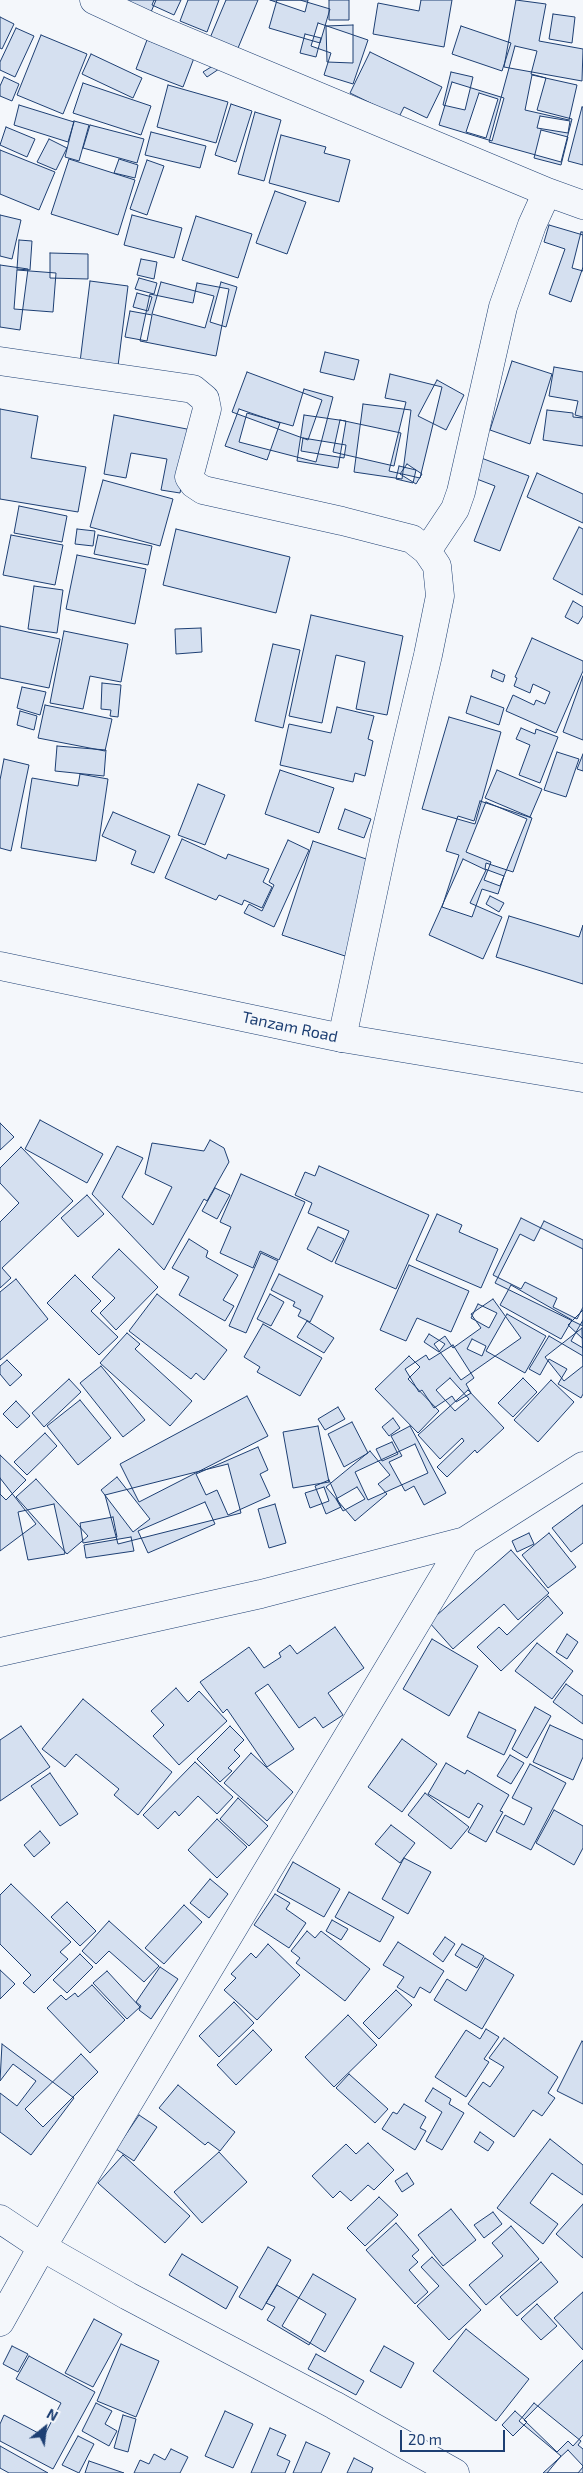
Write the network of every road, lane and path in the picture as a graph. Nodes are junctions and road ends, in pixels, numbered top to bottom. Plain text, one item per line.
1 (94, 0) edge
2 (547, 192) junction
3 (583, 205) edge
4 (0, 361) edge
5 (427, 551) junction
6 (0, 966) edge
7 (342, 1038) junction
8 (583, 1078) edge
9 (583, 1466) edge
10 (465, 1541) junction
11 (0, 1652) edge
12 (0, 2218) edge
13 (42, 2247) junction
14 (0, 2322) edge
15 (455, 2473) edge

1 - 2 main road
2 - 3 main road
2 - 5 main road
4 - 5 main road
5 - 7 main road
6 - 7 main road, Tanzam Road
7 - 8 main road, Tanzam Road
9 - 10 main road
10 - 11 main road
10 - 13 main road
12 - 13 main road
13 - 14 main road
13 - 15 main road

